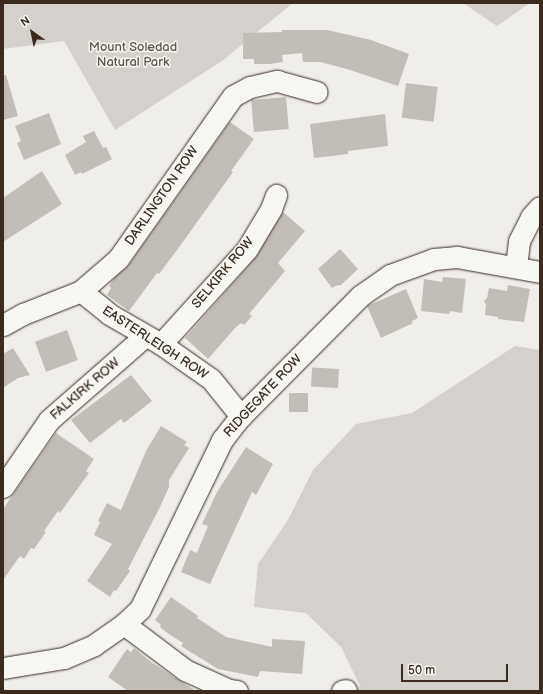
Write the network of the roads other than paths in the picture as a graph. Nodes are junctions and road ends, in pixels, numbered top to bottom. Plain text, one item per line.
1 (317, 92) dead end
2 (276, 195) dead end
3 (540, 207) edge
4 (516, 266) junction
5 (540, 272) edge
6 (81, 291) junction
7 (3, 325) edge
8 (153, 340) junction
9 (241, 416) junction
10 (3, 487) edge
11 (124, 624) junction
12 (3, 668) edge
13 (346, 690) edge
14 (237, 691) edge
15 (342, 691) edge

1 - 6 street, DARLINGTON ROW
2 - 8 street, SELKIRK ROW
3 - 4 street
4 - 5 street, RIDGEGATE ROW
4 - 9 street, RIDGEGATE ROW
6 - 7 street, DARLINGTON ROW
6 - 8 street, EASTERLEIGH ROW
8 - 9 street, EASTERLEIGH ROW
8 - 10 street, FALKIRK ROW
9 - 11 street, RIDGEGATE ROW
11 - 12 street, RIDGEGATE ROW
11 - 14 street
13 - 15 street

